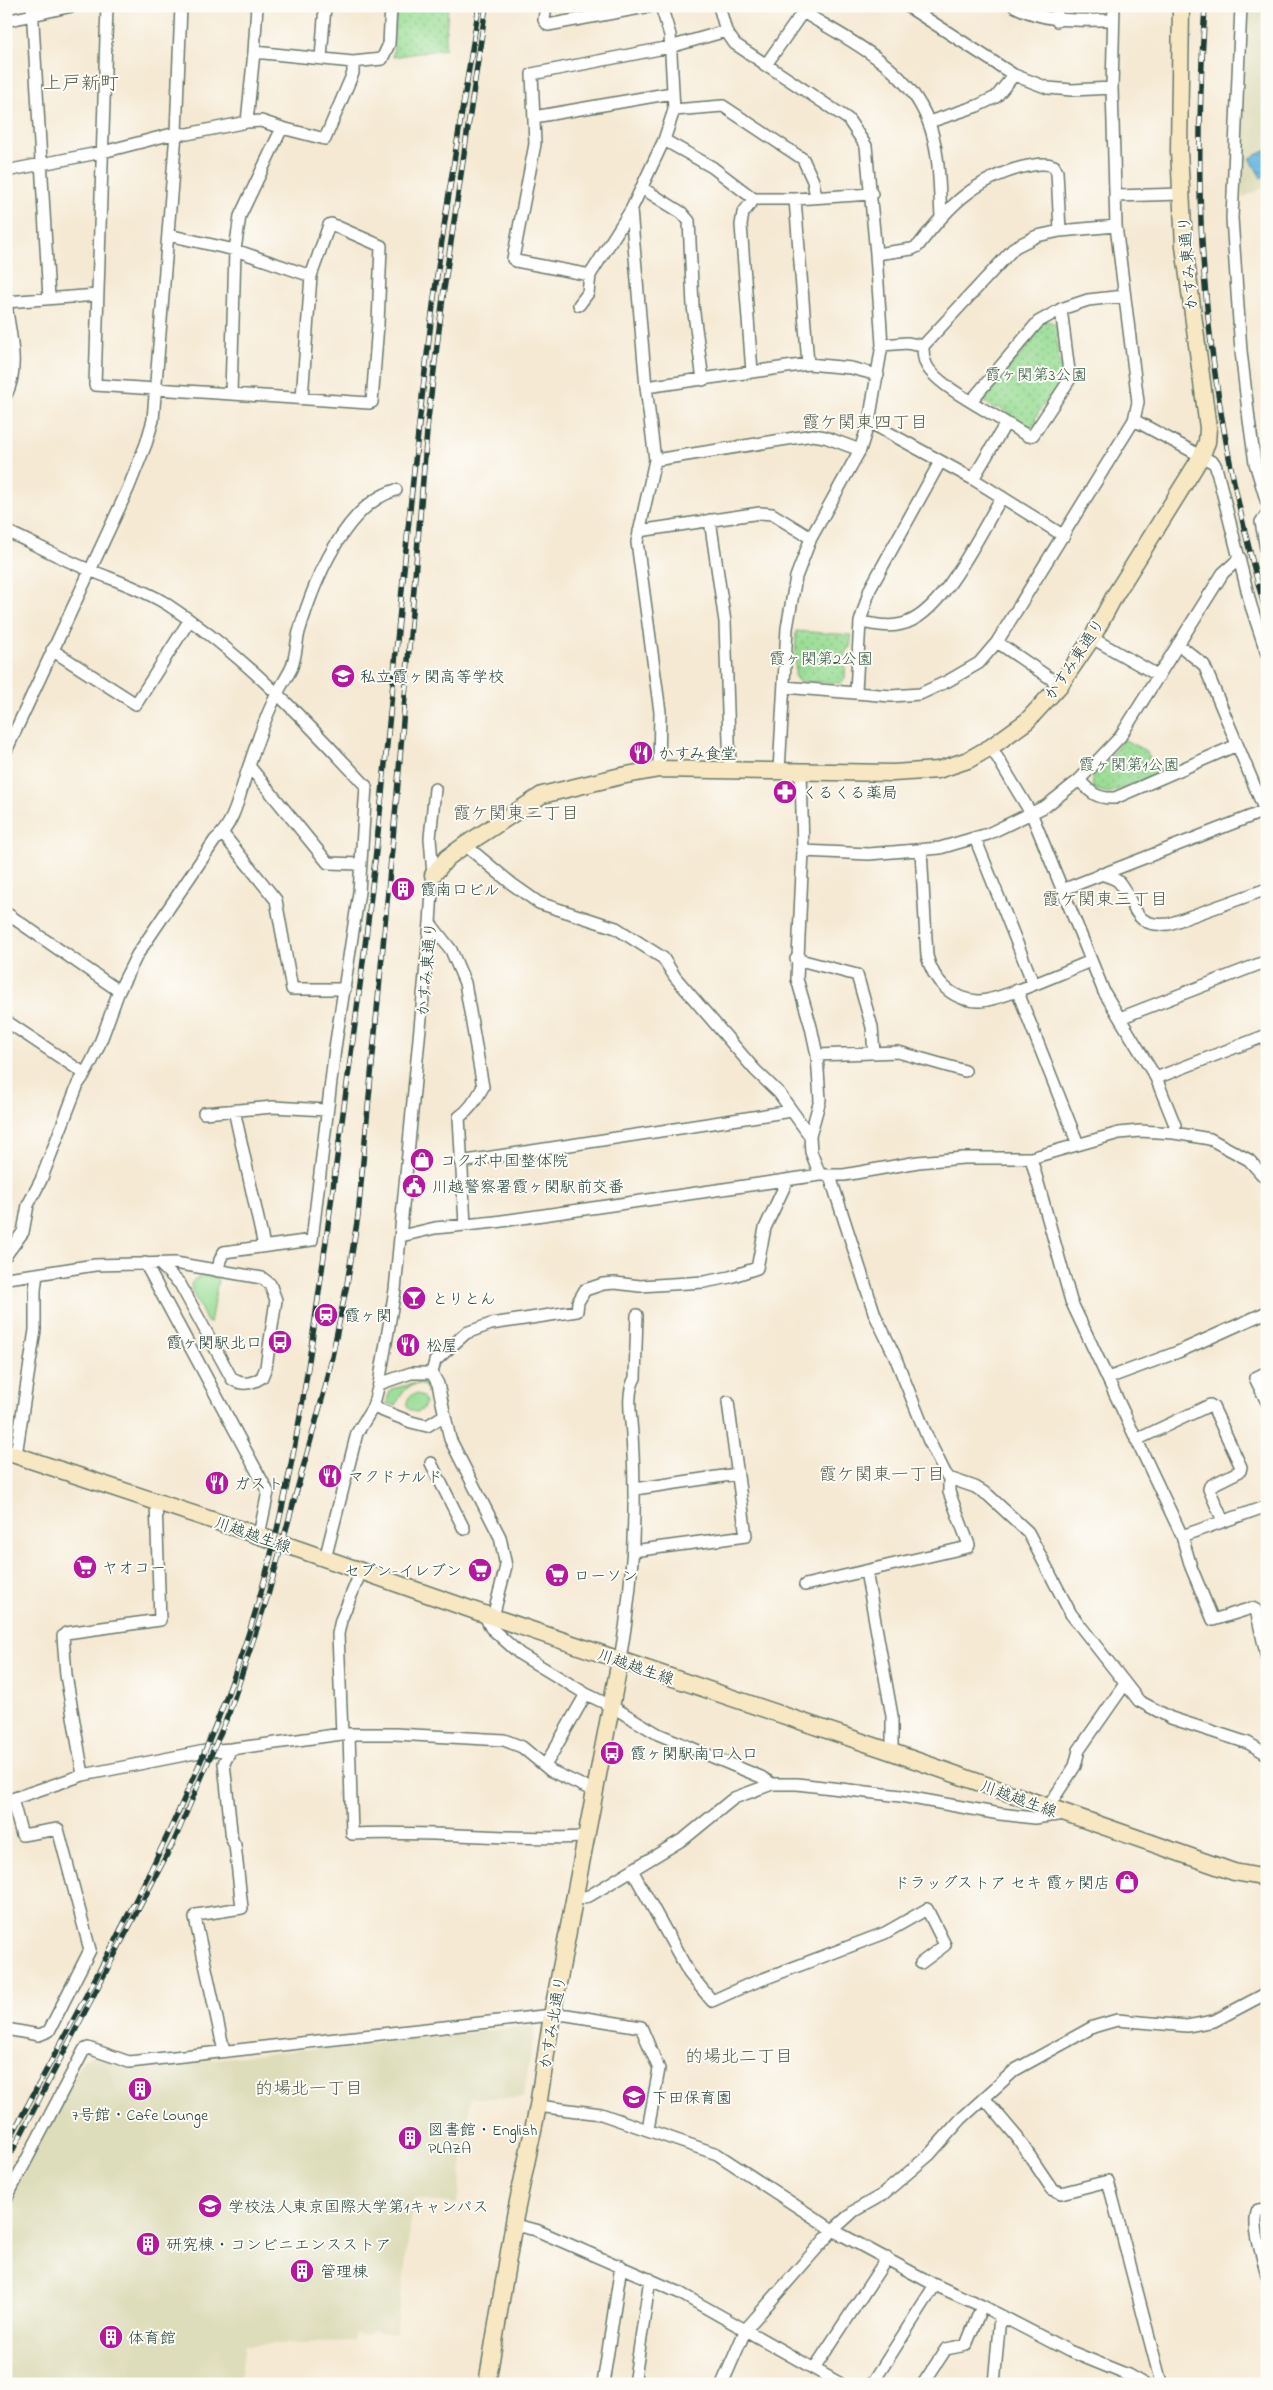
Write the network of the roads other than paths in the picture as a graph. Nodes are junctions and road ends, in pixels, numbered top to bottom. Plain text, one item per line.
1 (72, 6) edge
2 (108, 6) edge
3 (181, 6) edge
4 (257, 6) edge
5 (325, 6) edge
6 (391, 6) edge
7 (546, 6) edge
8 (651, 6) edge
9 (661, 6) edge
10 (719, 6) edge
11 (907, 6) edge
12 (1014, 6) edge
13 (1058, 6) edge
14 (1114, 6) edge
15 (1181, 6) edge
16 (1241, 6) edge
17 (805, 9) edge
18 (31, 11) edge
19 (6, 20) edge
20 (1113, 20) junction
21 (1057, 21) junction
22 (726, 31) junction
23 (670, 47) junction
24 (254, 52) junction
25 (321, 58) junction
26 (353, 62) junction
27 (765, 66) junction
28 (1014, 75) junction
29 (1112, 88) junction
30 (672, 94) junction
31 (674, 110) junction
32 (534, 117) junction
33 (247, 122) junction
34 (929, 122) junction
35 (282, 128) junction
36 (176, 133) junction
37 (664, 140) junction
38 (103, 152) junction
39 (41, 165) junction
40 (6, 171) edge
41 (642, 188) junction
42 (872, 194) junction
43 (1181, 194) junction
44 (1116, 196) junction
45 (816, 197) junction
46 (754, 199) junction
47 (795, 200) junction
48 (631, 210) junction
49 (941, 216) junction
50 (1116, 226) junction
51 (1060, 232) junction
52 (168, 235) junction
53 (235, 250) junction
54 (876, 254) junction
55 (590, 275) junction
56 (311, 276) junction
57 (98, 296) junction
58 (1124, 296) junction
59 (48, 298) junction
60 (6, 304) edge
61 (579, 306) dead end
62 (1061, 309) junction
63 (882, 345) junction
64 (923, 346) junction
65 (808, 364) junction
66 (752, 372) junction
67 (878, 375) junction
68 (703, 380) junction
69 (646, 387) junction
70 (157, 389) junction
71 (6, 394) edge
72 (231, 394) junction
73 (302, 398) junction
74 (972, 400) junction
75 (1134, 420) junction
76 (869, 422) junction
77 (1006, 423) junction
78 (860, 450) junction
79 (1201, 457) junction
80 (655, 460) junction
81 (940, 462) junction
82 (972, 479) junction
83 (396, 490) dead end
84 (1002, 497) junction
85 (1267, 503) edge
86 (1267, 514) edge
87 (710, 520) junction
88 (6, 530) edge
89 (639, 531) junction
90 (1064, 536) junction
91 (811, 538) junction
92 (1267, 554) edge
93 (1240, 558) junction
94 (91, 570) junction
95 (189, 621) junction
96 (860, 622) junction
97 (1092, 638) junction
98 (998, 642) junction
99 (1178, 644) junction
100 (52, 650) junction
101 (1267, 654) edge
102 (1158, 676) junction
103 (1060, 685) junction
104 (784, 687) junction
105 (856, 691) junction
106 (277, 693) junction
107 (1237, 745) junction
108 (991, 747) junction
109 (6, 751) edge
110 (249, 766) junction
111 (659, 769) junction
112 (730, 770) junction
113 (779, 771) junction
114 (802, 772) junction
115 (1079, 780) junction
116 (435, 789) dead end
117 (1266, 811) edge
118 (1032, 814) junction
119 (223, 834) junction
120 (975, 838) junction
121 (465, 845) junction
122 (921, 850) junction
123 (803, 851) junction
124 (361, 864) junction
125 (1101, 874) junction
126 (433, 875) junction
127 (1267, 889) edge
128 (1062, 890) junction
129 (6, 913) edge
130 (430, 923) junction
131 (796, 959) junction
132 (1091, 961) junction
133 (1267, 961) edge
134 (1033, 983) junction
135 (344, 989) junction
136 (1017, 990) junction
137 (119, 991) junction
138 (1120, 1018) junction
139 (6, 1021) edge
140 (1267, 1035) edge
141 (874, 1053) junction
142 (816, 1055) junction
143 (965, 1071) dead end
144 (86, 1074) junction
145 (1156, 1078) junction
146 (234, 1110) junction
147 (326, 1110) junction
148 (791, 1111) junction
149 (204, 1113) dead end
150 (1174, 1133) junction
151 (810, 1136) junction
152 (1078, 1144) junction
153 (1031, 1158) junction
154 (460, 1162) junction
155 (825, 1176) junction
156 (787, 1180) junction
157 (1267, 1180) edge
158 (465, 1224) junction
159 (401, 1236) junction
160 (264, 1246) junction
161 (6, 1255) edge
162 (145, 1263) junction
163 (159, 1263) junction
164 (218, 1271) junction
165 (37, 1274) junction
166 (6, 1278) edge
167 (1267, 1312) edge
168 (637, 1315) dead end
169 (1267, 1372) edge
170 (432, 1373) junction
171 (1108, 1378) junction
172 (379, 1384) junction
173 (728, 1402) dead end
174 (1267, 1402) edge
175 (373, 1407) junction
176 (445, 1415) junction
177 (1136, 1440) junction
178 (11, 1453) edge
179 (431, 1463) dead end
180 (737, 1474) junction
181 (949, 1478) junction
182 (635, 1489) junction
183 (156, 1502) junction
184 (1267, 1506) edge
185 (1223, 1521) junction
186 (464, 1529) dead end
187 (259, 1535) junction
188 (1182, 1536) junction
189 (632, 1551) junction
190 (325, 1559) junction
191 (866, 1570) junction
192 (361, 1571) junction
193 (806, 1585) dead end
194 (488, 1616) junction
195 (1267, 1658) edge
196 (620, 1660) junction
197 (1125, 1684) junction
198 (586, 1694) junction
199 (611, 1706) junction
200 (345, 1734) junction
201 (231, 1749) junction
202 (892, 1752) junction
203 (1267, 1754) edge
204 (545, 1766) junction
205 (83, 1776) junction
206 (772, 1784) junction
207 (594, 1791) junction
208 (9, 1800) edge
209 (1048, 1807) junction
210 (1065, 1814) junction
211 (586, 1838) junction
212 (632, 1870) junction
213 (1267, 1878) edge
214 (574, 1899) junction
215 (921, 1963) dead end
216 (1267, 1993) edge
217 (552, 2015) junction
218 (6, 2029) edge
219 (224, 2051) junction
220 (985, 2099) junction
221 (538, 2106) junction
222 (648, 2129) junction
223 (6, 2199) edge
224 (1267, 2209) edge
225 (514, 2225) junction
226 (833, 2230) junction
227 (887, 2258) junction
228 (621, 2266) junction
229 (1267, 2275) edge
230 (650, 2279) junction
231 (935, 2285) junction
232 (982, 2306) junction
233 (1000, 2316) junction
234 (746, 2329) junction
235 (814, 2369) junction
236 (1138, 2383) edge
237 (487, 2384) edge
238 (603, 2384) edge
239 (634, 2384) edge
240 (722, 2384) edge
241 (841, 2384) edge
242 (872, 2384) edge
243 (923, 2384) edge
244 (994, 2384) edge
245 (1160, 2384) edge

1 - 18 street
2 - 38 street
3 - 36 street
4 - 24 street
5 - 25 street
6 - 26 street
7 - 8 street
9 - 23 street
10 - 22 street
11 - 28 street
12 - 21 street
13 - 21 street
14 - 20 street
15 - 43 street, かすみ東通り
16 - 85 street
17 - 27 street
17 - 34 street
18 - 19 street
18 - 39 street
20 - 21 street
20 - 29 street
22 - 23 street
22 - 27 street
23 - 30 street
23 - 32 street
24 - 25 street
24 - 33 street
25 - 26 street
26 - 35 street
27 - 42 street
28 - 29 street
28 - 34 street
29 - 44 street
30 - 31 street
30 - 32 street
31 - 37 street
31 - 45 street
32 - 55 street
33 - 35 street
33 - 36 street
34 - 49 street
35 - 53 street
36 - 38 street
36 - 52 street
37 - 41 street
37 - 46 street
38 - 39 street
38 - 57 street
39 - 40 street
39 - 59 street
41 - 48 street
41 - 68 street
42 - 45 street
42 - 54 street
43 - 44 street
43 - 79 street, かすみ東通り
44 - 50 street
45 - 47 street
46 - 47 street
46 - 66 street
47 - 65 street
48 - 55 street
48 - 69 street
49 - 51 street
49 - 54 street
50 - 51 street
50 - 58 street
51 - 64 street
52 - 53 street
52 - 70 street
53 - 56 street
53 - 72 street
54 - 63 street
55 - 61 street
56 - 73 street
56 - 73 street
57 - 59 street
57 - 70 street
58 - 62 street
58 - 75 street
59 - 60 street
60 - 71 street
62 - 74 street
62 - 77 street
63 - 64 street
63 - 67 street
64 - 74 street
65 - 66 street
65 - 67 street
66 - 68 street
67 - 76 street
68 - 69 street
69 - 80 street
70 - 72 street
70 - 94 street
72 - 73 street
74 - 77 street
75 - 79 street
75 - 90 street
76 - 78 street
76 - 81 street
77 - 82 street
78 - 80 street
78 - 91 street
79 - 93 street
79 - 97 street, かすみ東通り
80 - 89 street
81 - 82 street
81 - 96 street
82 - 84 street
83 - 106 street
84 - 90 street
84 - 96 street
86 - 92 street
87 - 89 street
87 - 91 street
87 - 112 street
88 - 94 street
89 - 111 street
90 - 98 street
91 - 104 street
93 - 99 street
93 - 101 street
94 - 95 street
94 - 100 street
95 - 100 street
95 - 106 street
96 - 105 street
97 - 102 street
97 - 103 street, かすみ東通り
98 - 103 street
98 - 105 street
99 - 102 street
99 - 107 street
100 - 109 street
102 - 115 street
103 - 108 street, かすみ東通り
104 - 105 street
104 - 113 street
106 - 110 street
106 - 124 street
107 - 115 street
107 - 117 street
108 - 114 street, かすみ東通り
108 - 118 street
110 - 119 street
110 - 124 street
111 - 112 street, かすみ東通り
111 - 121 street, かすみ東通り
112 - 113 street, かすみ東通り
113 - 114 street, かすみ東通り
114 - 123 street
115 - 118 street
116 - 126 street
117 - 125 street
118 - 120 street
118 - 128 street
119 - 135 street
119 - 137 street
120 - 122 street
120 - 134 street
121 - 126 street, かすみ東通り
121 - 148 street
122 - 123 street
122 - 136 street
123 - 131 street
124 - 135 street
125 - 127 street
125 - 128 street
126 - 130 street, かすみ東通り
128 - 132 street
129 - 137 street
130 - 154 street
130 - 159 street, かすみ東通り
131 - 141 street
131 - 142 street
132 - 134 street
132 - 138 street
133 - 138 street
134 - 136 street
135 - 147 street
136 - 152 street
137 - 144 street
138 - 145 street
139 - 144 street
140 - 145 street
141 - 142 street
141 - 143 street
142 - 151 street
144 - 161 street
145 - 150 street
146 - 147 street
146 - 149 street
146 - 160 street
147 - 160 street
148 - 151 street
148 - 154 street
150 - 152 street
150 - 157 street
151 - 155 street
152 - 153 street
153 - 155 street
153 - 171 street
154 - 158 street
155 - 156 street
155 - 181 street
156 - 158 street
156 - 170 street
158 - 159 street
159 - 172 street, かすみ東通り
160 - 164 street
162 - 163 street
162 - 165 street
162 - 187 street
163 - 164 street
163 - 164 street
165 - 166 street
165 - 178 street
167 - 171 street
168 - 182 street
169 - 174 street
170 - 172 street
170 - 176 street
171 - 177 street
172 - 175 street, かすみ東通り
173 - 180 street
175 - 176 street
175 - 190 street, かすみ東通り
176 - 194 street
177 - 185 street
177 - 188 street
178 - 183 street, 川越越生線
179 - 186 street
180 - 182 street
180 - 189 street
181 - 191 street
181 - 197 street
182 - 189 street
183 - 187 street, 川越越生線
183 - 205 street
184 - 185 street
185 - 188 street
187 - 190 street, 川越越生線
188 - 195 street
189 - 196 street
190 - 192 street, 川越越生線
191 - 193 street
191 - 202 street
192 - 194 street, 川越越生線
192 - 200 street
194 - 196 street, 川越越生線
194 - 198 street
196 - 199 street, かすみ北通り
196 - 202 street, 川越越生線
197 - 203 street
197 - 209 street
198 - 199 street
198 - 204 street
199 - 206 street
199 - 207 street, かすみ北通り
200 - 201 street
200 - 204 street
200 - 211 street
201 - 205 street
201 - 219 street
202 - 209 street, 川越越生線
204 - 207 street
205 - 208 street
206 - 210 street
206 - 212 street
207 - 211 street, かすみ北通り
208 - 218 street
209 - 210 street, 川越越生線
210 - 213 street, 川越越生線
211 - 214 street, かすみ北通り
212 - 214 street
212 - 215 street
214 - 217 street, かすみ北通り
216 - 220 street
217 - 219 street
217 - 221 street, かすみ北通り
217 - 222 street
219 - 223 street
220 - 226 street
220 - 245 street
221 - 222 street
221 - 225 street, かすみ北通り
222 - 226 street
224 - 229 street
225 - 228 street
225 - 237 street, かすみ北通り
226 - 227 street
226 - 234 street
227 - 231 street
227 - 235 street
228 - 230 street
228 - 238 street
230 - 234 street
230 - 239 street
231 - 232 street
231 - 242 street
232 - 233 street
232 - 243 street
233 - 236 street
233 - 244 street
234 - 235 street
234 - 240 street
235 - 241 street

